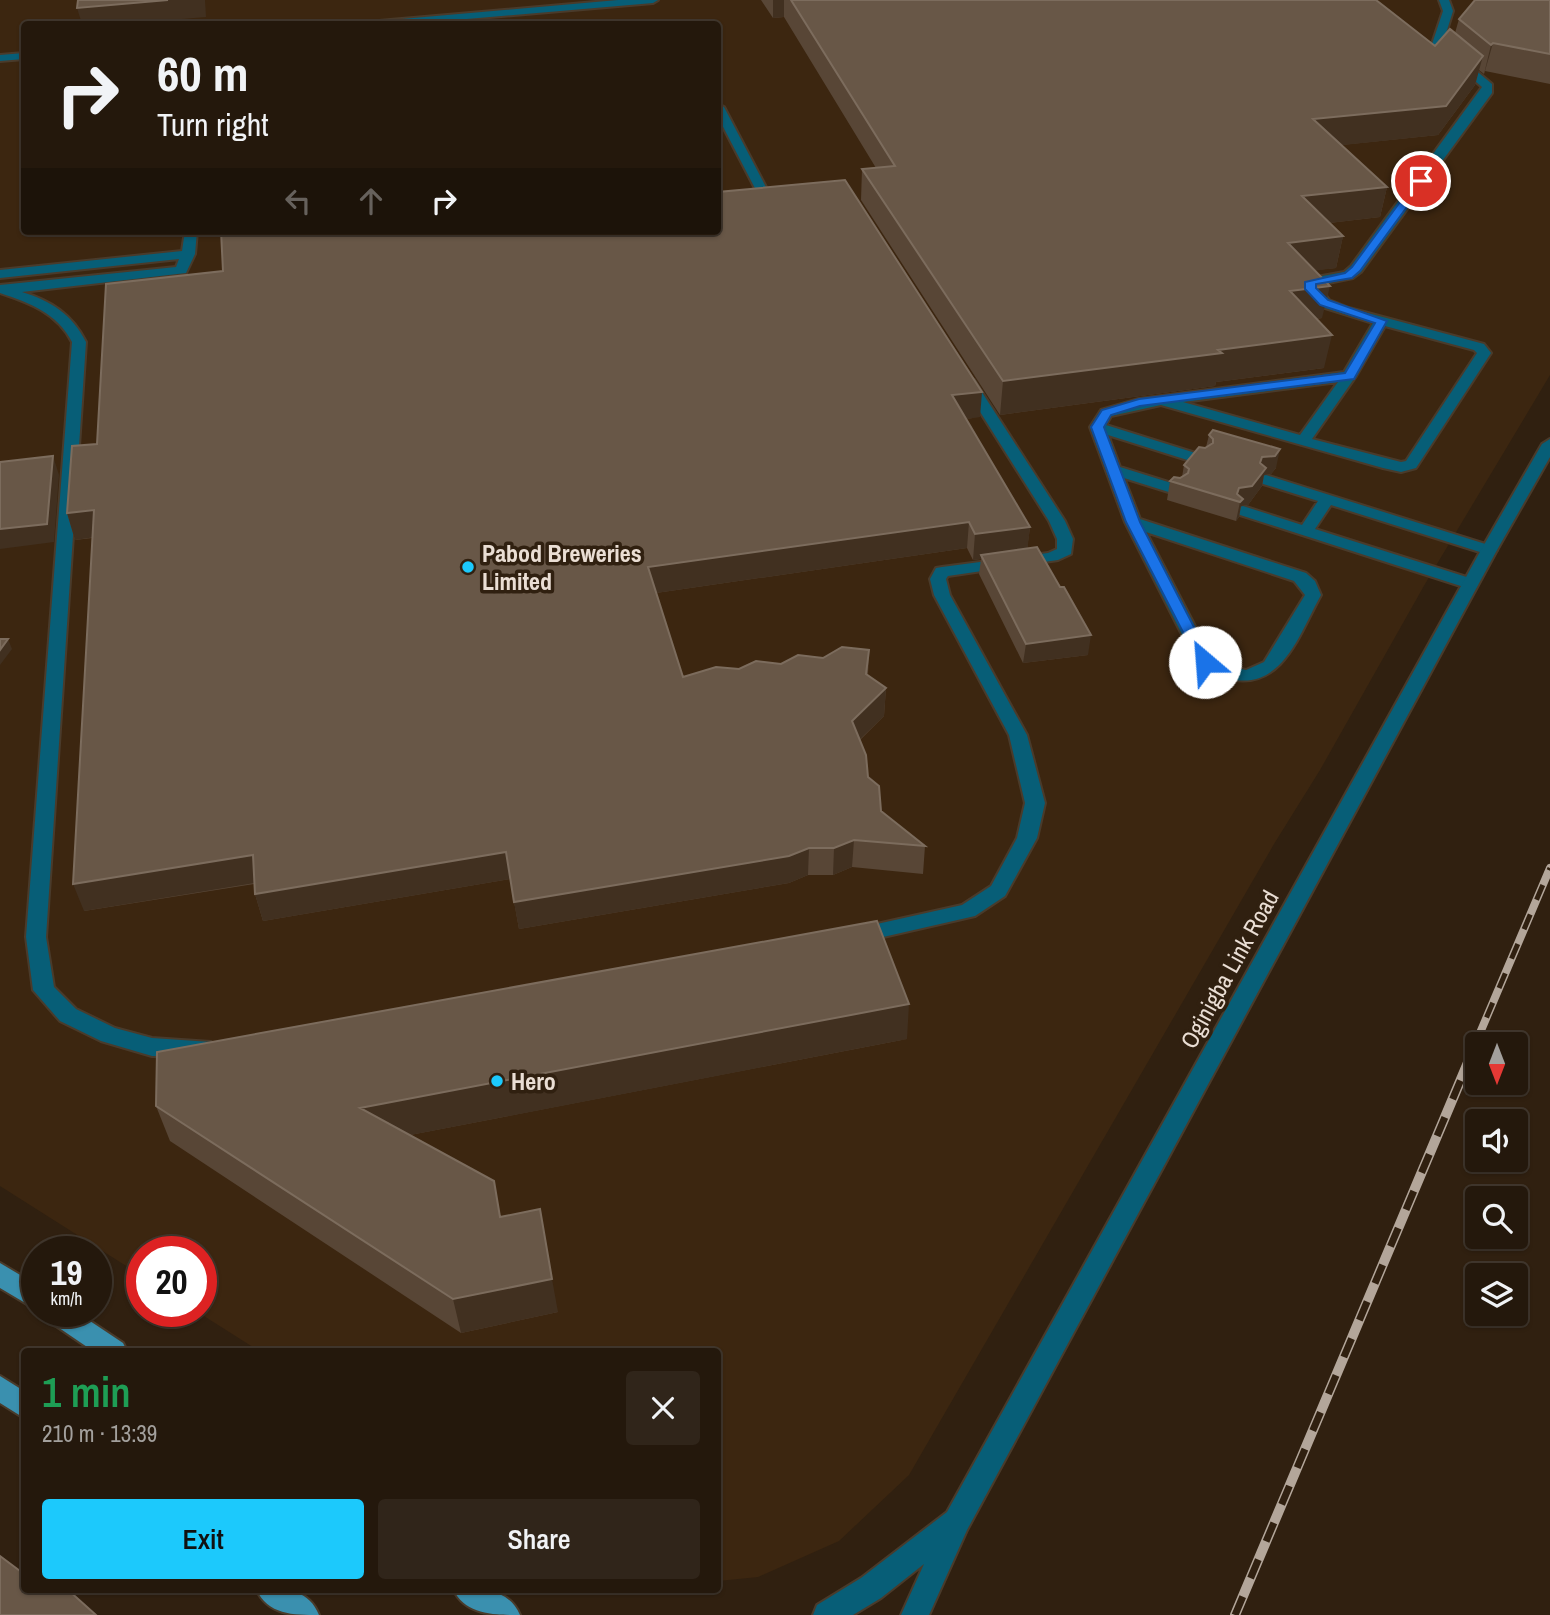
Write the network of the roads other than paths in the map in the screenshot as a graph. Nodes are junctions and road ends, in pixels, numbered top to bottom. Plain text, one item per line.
1 (653, 0) edge
2 (1444, 0) edge
3 (413, 21) edge
4 (21, 56) edge
5 (0, 58) edge
6 (721, 113) edge
7 (802, 196) edge
8 (190, 235) edge
9 (188, 254) junction
10 (1, 285) edge
11 (1381, 321) junction
12 (954, 360) edge
13 (1349, 376) junction
14 (1161, 400) junction
15 (1097, 427) junction
16 (1303, 441) junction
17 (1550, 444) edge
18 (1200, 459) edge
19 (1111, 469) junction
20 (1266, 480) edge
21 (1175, 489) edge
22 (1327, 499) junction
23 (1243, 511) edge
24 (1133, 522) junction
25 (1306, 531) junction
26 (1489, 550) junction
27 (1470, 584) junction
28 (843, 937) edge
29 (221, 1046) edge
30 (0, 1274) edge
31 (21, 1288) edge
32 (79, 1327) edge
33 (110, 1348) edge
34 (0, 1388) edge
35 (21, 1404) edge
36 (957, 1521) junction
37 (275, 1593) edge
38 (473, 1593) edge
39 (305, 1615) edge
40 (506, 1615) edge
41 (827, 1615) edge
42 (915, 1615) edge

1 - 3 street
2 - 11 street
4 - 5 street
6 - 7 street
8 - 9 street
9 - 10 street
9 - 10 street
10 - 29 street
11 - 13 street
11 - 16 street
12 - 28 street
13 - 14 street
13 - 16 street
14 - 15 street
14 - 16 street
15 - 18 street
15 - 19 street
17 - 26 street, Oginigba Link Road
19 - 21 street
19 - 24 street
20 - 22 street
22 - 25 lane
22 - 26 street
23 - 25 street
24 - 24 street
25 - 27 street
26 - 27 street, Oginigba Link Road
27 - 36 street, Oginigba Link Road
30 - 31 main road
32 - 33 main road
34 - 35 main road
36 - 41 street
36 - 42 street, Oginigba Link Road
37 - 39 main road
38 - 40 main road

